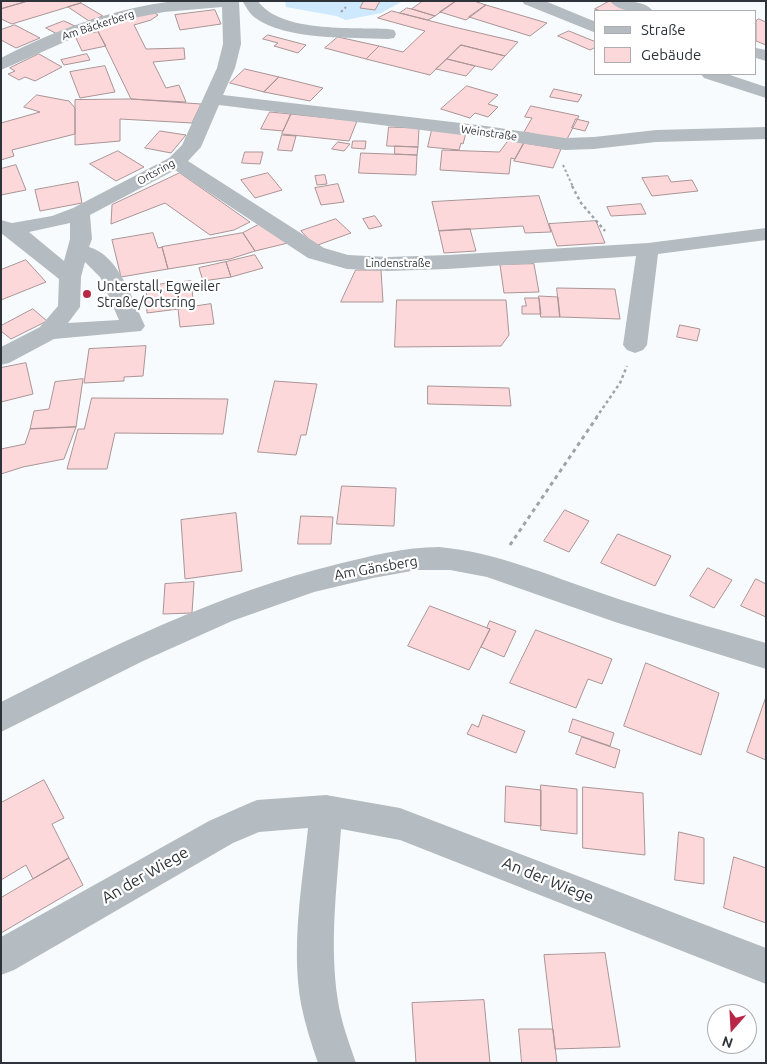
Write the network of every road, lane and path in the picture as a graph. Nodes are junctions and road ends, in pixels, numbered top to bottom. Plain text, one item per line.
1 (250, 1) edge
2 (530, 1) edge
3 (618, 1) edge
4 (231, 2) edge
5 (642, 10) edge
6 (594, 27) edge
7 (388, 34) dead end
8 (1, 65) edge
9 (713, 75) edge
10 (766, 93) edge
11 (213, 99) junction
12 (766, 133) edge
13 (565, 144) junction
14 (176, 162) junction
15 (80, 212) junction
16 (7, 228) edge
17 (766, 234) edge
18 (648, 249) junction
19 (78, 251) junction
20 (621, 251) junction
21 (70, 277) junction
22 (48, 332) junction
23 (635, 345) joint
24 (1, 357) edge
25 (494, 568) junction
26 (766, 656) edge
27 (1, 718) edge
28 (326, 811) junction
29 (1, 957) edge
30 (766, 966) edge
31 (337, 1063) edge

1 - 7 street
2 - 6 street
3 - 5 street
4 - 8 street, Am Bäckerberg
4 - 11 street, Ortsring
9 - 10 street
11 - 13 street, Weinstraße
11 - 14 street, Ortsring
12 - 13 street, Weinstraße
13 - 20 path
14 - 15 street, Ortsring
14 - 20 street, Lindenstraße
15 - 16 street, Ortsring
15 - 19 street
16 - 21 street
17 - 18 street, Lindenstraße
18 - 20 street, Lindenstraße
18 - 23 street
19 - 21 street
19 - 22 street
21 - 22 street
22 - 24 street
23 - 25 path
25 - 26 street, Am Gänsberg
25 - 27 street, Am Gänsberg
28 - 29 street, An der Wiege
28 - 30 street, An der Wiege
28 - 31 street

